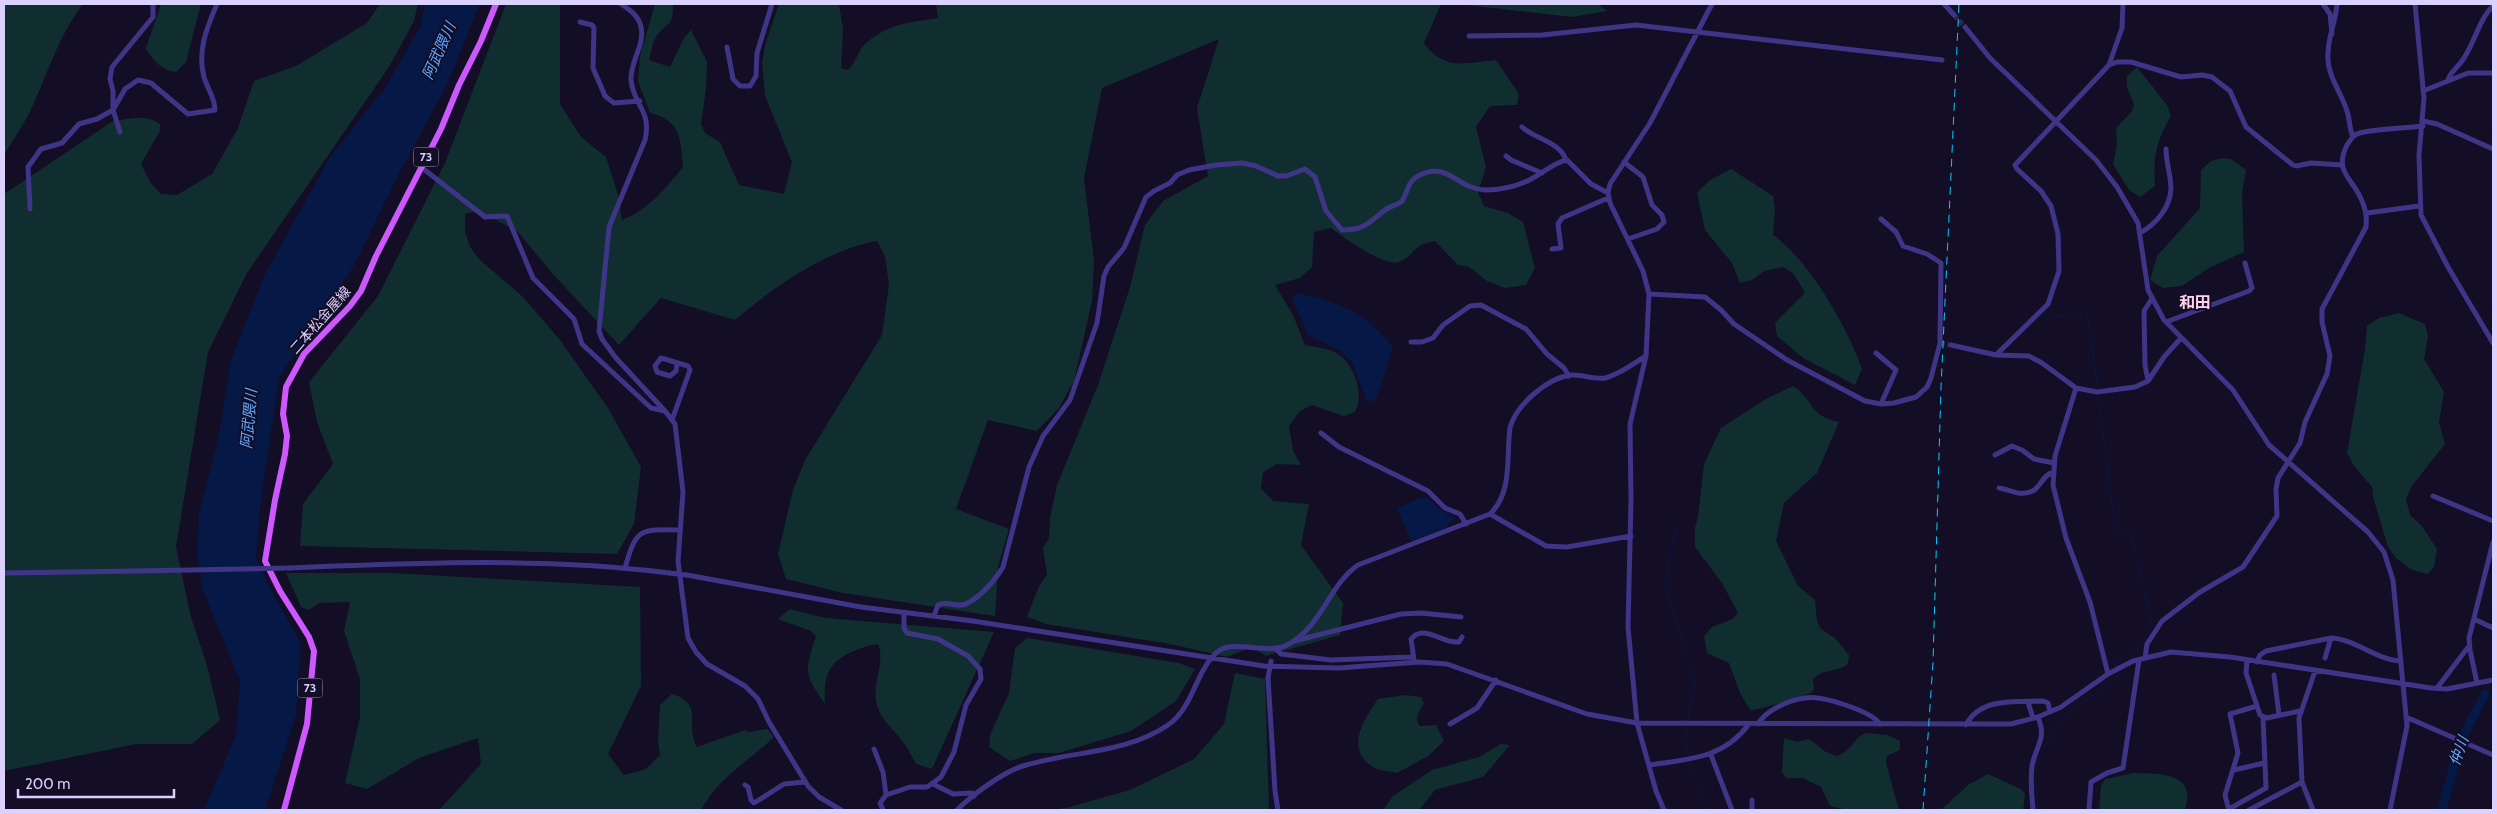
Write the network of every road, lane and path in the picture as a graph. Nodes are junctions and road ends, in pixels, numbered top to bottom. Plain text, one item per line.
1 (153, 4) edge
2 (217, 4) edge
3 (496, 4) edge
4 (621, 4) edge
5 (772, 4) edge
6 (1712, 4) edge
7 (1944, 4) edge
8 (2123, 4) edge
9 (2323, 4) edge
10 (2338, 4) edge
11 (2415, 4) edge
12 (2493, 6) edge
13 (1954, 15) tunnel mouth
14 (580, 22) dead end
15 (1965, 28) tunnel mouth
16 (1698, 32) junction
17 (2333, 34) junction
18 (1469, 36) dead end
19 (726, 47) dead end
20 (1942, 60) dead end
21 (2109, 65) junction
22 (2493, 73) edge
23 (2448, 80) junction
24 (2423, 91) junction
25 (640, 102) junction
26 (113, 110) junction
27 (2057, 122) junction
28 (2423, 124) junction
29 (1522, 127) dead end
30 (120, 132) dead end
31 (2353, 137) junction
32 (2166, 149) dead end
33 (2493, 149) edge
34 (1506, 156) dead end
35 (1566, 160) junction
36 (1624, 162) junction
37 (2342, 165) junction
38 (421, 167) junction
39 (1542, 173) junction
40 (1608, 196) junction
41 (2419, 206) junction
42 (30, 209) dead end
43 (2367, 213) junction
44 (1881, 219) dead end
45 (2140, 233) junction
46 (1628, 240) junction
47 (1552, 249) dead end
48 (2245, 263) dead end
49 (1649, 294) junction
50 (2151, 300) junction
51 (2166, 322) junction
52 (2181, 338) junction
53 (1411, 342) dead end
54 (2493, 344) edge
55 (1951, 345) tunnel mouth
56 (1876, 354) dead end
57 (1996, 355) junction
58 (1646, 356) junction
59 (678, 363) junction
60 (1569, 376) junction
61 (2148, 381) junction
62 (2076, 388) junction
63 (1881, 404) junction
64 (665, 410) junction
65 (672, 420) junction
66 (1321, 433) dead end
67 (1995, 455) dead end
68 (2286, 462) junction
69 (2054, 463) junction
70 (2054, 472) junction
71 (1999, 488) dead end
72 (2433, 496) dead end
73 (1490, 514) junction
74 (2493, 521) edge
75 (1466, 524) junction
76 (679, 530) junction
77 (1631, 536) junction
78 (2493, 542) edge
79 (625, 568) junction
80 (4, 573) edge
81 (904, 613) junction
82 (934, 616) junction
83 (1461, 617) dead end
84 (2474, 619) junction
85 (2493, 628) edge
86 (1462, 637) dead end
87 (2331, 638) junction
88 (1294, 641) junction
89 (2469, 646) junction
90 (1274, 650) junction
91 (2145, 658) junction
92 (2325, 658) dead end
93 (1210, 659) junction
94 (1414, 660) junction
95 (2139, 660) junction
96 (2247, 660) junction
97 (2400, 661) junction
98 (2258, 662) junction
99 (2315, 671) junction
100 (2108, 674) junction
101 (2274, 676) dead end
102 (1496, 680) junction
103 (2493, 680) edge
104 (2477, 684) junction
105 (2404, 685) junction
106 (2437, 688) junction
107 (2028, 702) junction
108 (2257, 706) junction
109 (2300, 711) junction
110 (2050, 712) junction
111 (2279, 715) junction
112 (2263, 717) junction
113 (2406, 717) junction
114 (2035, 718) junction
115 (1637, 723) junction
116 (1450, 724) dead end
117 (1749, 724) junction
118 (1758, 724) junction
119 (1880, 724) junction
120 (1966, 724) junction
121 (874, 750) dead end
122 (1711, 755) junction
123 (2493, 755) edge
124 (2264, 764) junction
125 (1649, 765) junction
126 (2234, 770) junction
127 (805, 782) junction
128 (2302, 782) junction
129 (933, 784) junction
130 (744, 785) dead end
131 (886, 795) junction
132 (974, 796) junction
133 (1752, 800) dead end
134 (284, 810) edge
135 (841, 810) edge
136 (882, 810) edge
137 (957, 810) edge
138 (1278, 810) edge
139 (1664, 810) edge
140 (1732, 810) edge
141 (1752, 810) edge
142 (2033, 810) edge
143 (2089, 810) edge
144 (2248, 810) edge
145 (2313, 810) edge
146 (2390, 810) edge

1 - 26 street
2 - 26 street
3 - 38 main road, 二本松金屋線 / 73
4 - 25 street
5 - 19 street
6 - 16 street
7 - 13 street
8 - 21 street
9 - 17 street
10 - 17 street
11 - 24 street
12 - 23 street
14 - 25 street
15 - 27 street
16 - 18 street
16 - 20 street
16 - 36 street
17 - 31 street
21 - 27 street
21 - 37 street
22 - 23 street
23 - 24 street
24 - 28 street
25 - 64 street
26 - 30 street
26 - 42 street
27 - 45 street
27 - 57 street
28 - 31 street
28 - 33 street
28 - 41 street
29 - 35 street
31 - 37 street
32 - 45 street
34 - 39 street
35 - 39 street
35 - 40 street
36 - 40 street
36 - 46 street
37 - 43 street
38 - 64 street
38 - 134 main road, 二本松金屋線 / 73
39 - 82 street
40 - 46 street
40 - 47 street
41 - 43 street
41 - 54 street
43 - 68 street
44 - 63 street
45 - 50 street
46 - 49 street
48 - 51 street
49 - 58 street
49 - 63 street
50 - 51 street
50 - 61 street
51 - 52 street
52 - 61 street
52 - 68 street
53 - 60 street
55 - 57 street
56 - 63 street
57 - 62 street
58 - 60 street
58 - 77 street
59 - 59 street
59 - 65 street
60 - 73 street
61 - 62 street
62 - 69 street
64 - 65 street
65 - 76 street
66 - 75 street
67 - 69 street
68 - 91 street
68 - 97 street
69 - 70 street
70 - 71 street
70 - 100 street
72 - 74 street
73 - 75 street
73 - 77 street
75 - 88 street
76 - 79 street
76 - 127 street
77 - 115 street
78 - 84 street
79 - 80 street, bridge
79 - 81 street, bridge
81 - 82 street
81 - 129 street
82 - 93 street
83 - 88 street
84 - 85 street
84 - 89 street
86 - 94 street
87 - 92 street
87 - 97 street
87 - 98 street
88 - 90 street
89 - 104 street
89 - 106 street
90 - 93 street
90 - 94 street
90 - 138 street, bridge
91 - 95 street
91 - 96 street
93 - 94 street
93 - 132 street
94 - 102 street
95 - 100 street
95 - 143 street
96 - 98 street
96 - 108 street
97 - 105 street
98 - 99 street
99 - 105 street
99 - 109 street
100 - 110 street
101 - 111 street
102 - 115 street
102 - 116 street
103 - 104 street
104 - 106 street
105 - 106 street
105 - 113 street
107 - 110 street
107 - 114 street
107 - 120 street
108 - 112 street
108 - 126 street
109 - 111 street
109 - 128 street
110 - 114 street
111 - 112 street
112 - 124 street
113 - 123 street
113 - 146 street
114 - 120 street
114 - 142 street
115 - 117 street
115 - 125 street
117 - 118 street
117 - 122 street
118 - 119 street
118 - 119 street
119 - 120 street
121 - 131 street
122 - 125 street
122 - 140 street
124 - 126 street
124 - 126 street
125 - 139 street
127 - 130 street
127 - 135 street
128 - 144 street
128 - 145 street
129 - 131 street
129 - 132 street
131 - 136 street
132 - 137 street
133 - 141 street

